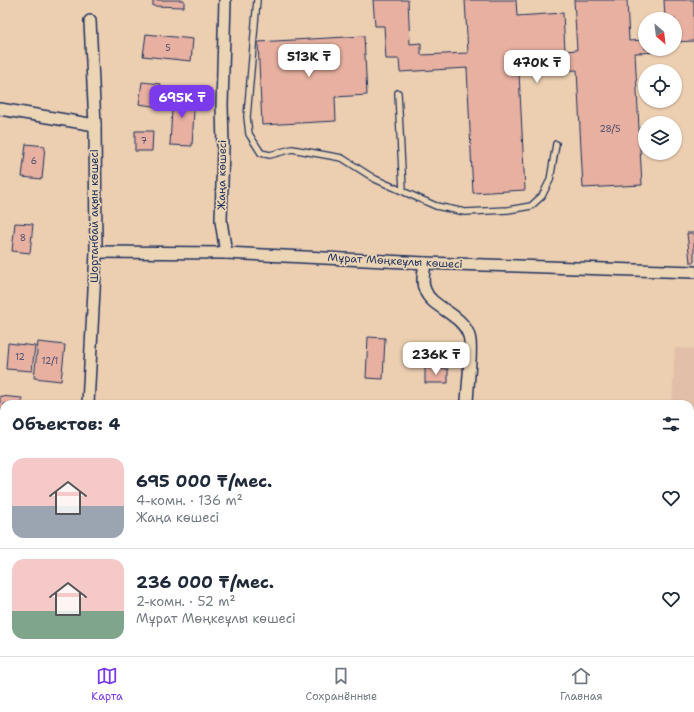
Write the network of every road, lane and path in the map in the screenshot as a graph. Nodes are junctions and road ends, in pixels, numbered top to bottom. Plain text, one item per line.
1 (226, 0) edge
2 (257, 0) edge
3 (90, 21) dead end
4 (398, 93) dead end
5 (0, 109) edge
6 (95, 125) junction
7 (556, 144) dead end
8 (403, 190) junction
9 (96, 252) junction
10 (226, 253) junction
11 (425, 263) junction
12 (694, 272) edge
13 (88, 400) edge
14 (467, 400) edge

1 - 10 street, Жаңа көшесі
2 - 8 lane
3 - 6 street, Шортанбай ақын көшесі
4 - 8 lane
5 - 6 street
6 - 9 street, Шортанбай ақын көшесі
7 - 8 lane
9 - 10 street, Мұрат Мөңкеұлы көшесі
9 - 13 street, Шортанбай ақын көшесі
10 - 11 street, Мұрат Мөңкеұлы көшесі
11 - 12 street, Мұрат Мөңкеұлы көшесі
11 - 14 street

